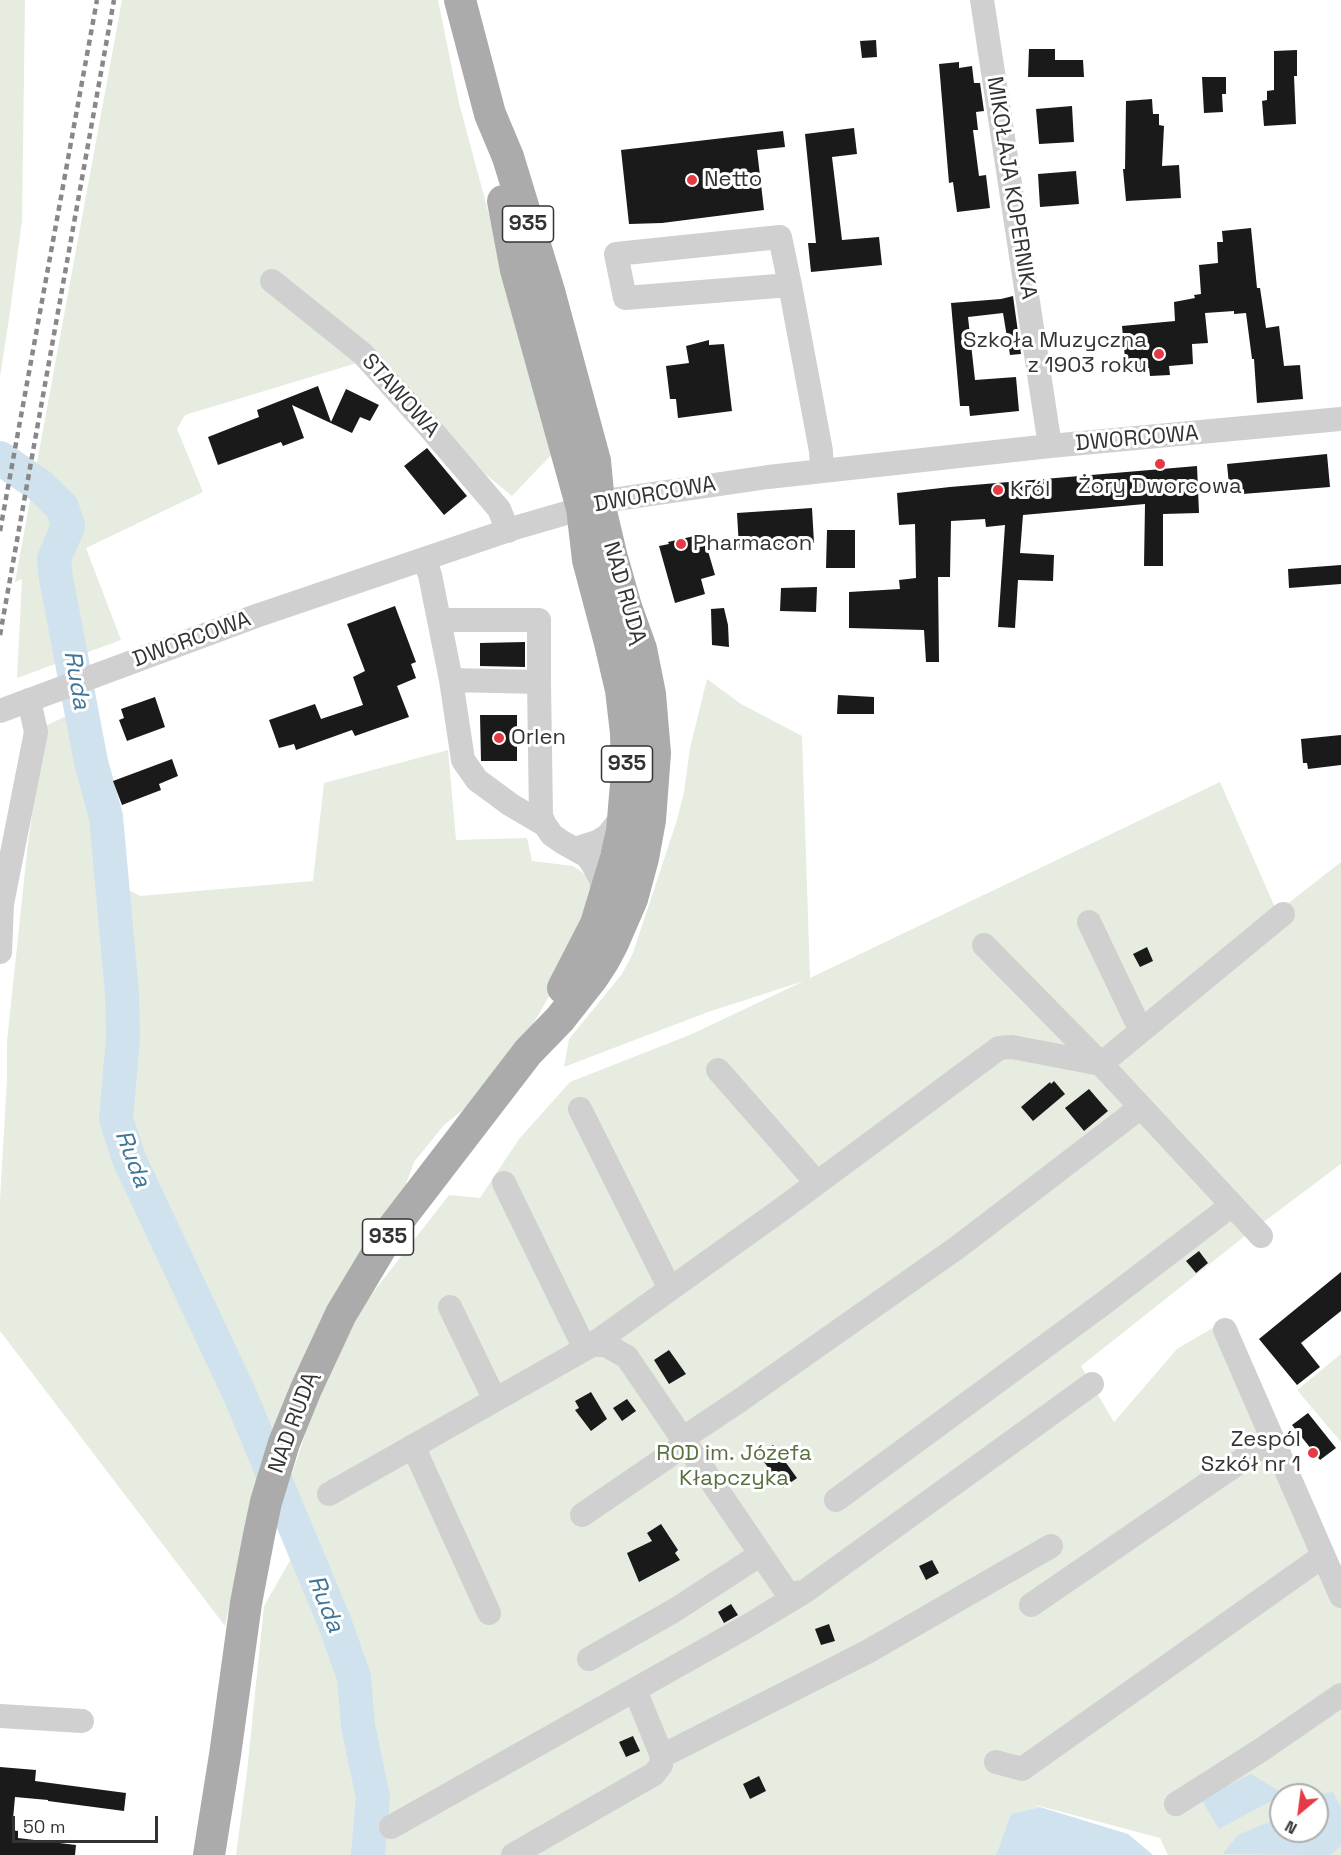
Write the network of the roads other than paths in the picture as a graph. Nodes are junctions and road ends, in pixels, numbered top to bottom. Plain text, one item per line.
1 (460, 0) edge
2 (982, 0) edge
3 (272, 281) dead end
4 (790, 285) junction
5 (1341, 419) edge
6 (1050, 447) junction
7 (822, 471) junction
8 (590, 505) junction
9 (508, 531) junction
10 (424, 559) junction
11 (439, 620) junction
12 (451, 680) junction
13 (539, 682) junction
14 (37, 697) junction
15 (0, 711) edge
16 (623, 816) junction
17 (545, 825) junction
18 (575, 849) junction
19 (604, 900) junction
20 (1283, 914) dead end
21 (1089, 922) dead end
22 (984, 945) dead end
23 (0, 952) edge
24 (1141, 1031) junction
25 (528, 1052) junction
26 (1101, 1064) junction
27 (718, 1070) dead end
28 (1141, 1107) junction
29 (580, 1109) dead end
30 (504, 1183) dead end
31 (817, 1183) junction
32 (1232, 1205) junction
33 (1261, 1236) dead end
34 (670, 1289) junction
35 (450, 1307) dead end
36 (1226, 1330) dead end
37 (589, 1347) junction
38 (1092, 1384) dead end
39 (495, 1400) junction
40 (1273, 1439) junction
41 (684, 1442) junction
42 (413, 1446) junction
43 (329, 1494) dead end
44 (836, 1500) dead end
45 (582, 1515) dead end
46 (1052, 1546) dead end
47 (761, 1554) junction
48 (1323, 1556) junction
49 (804, 1592) junction
50 (1341, 1596) edge
51 (1031, 1605) dead end
52 (489, 1613) dead end
53 (589, 1659) dead end
54 (635, 1690) junction
55 (1341, 1695) edge
56 (0, 1716) edge
57 (82, 1721) dead end
58 (662, 1756) junction
59 (996, 1762) dead end
60 (1176, 1804) dead end
61 (391, 1827) dead end
62 (209, 1855) edge
63 (513, 1855) edge

1 - 8 main road, NAD RUDĄ / 935
2 - 6 street, MIKOŁAJA KOPERNIKA
3 - 9 street, STAWOWA
4 - 4 street
4 - 7 street
5 - 6 street, DWORCOWA
6 - 7 street, DWORCOWA
7 - 8 street, DWORCOWA
8 - 9 street, DWORCOWA
8 - 16 main road, NAD RUDĄ / 935
8 - 25 main road, NAD RUDĄ / 935
9 - 10 street, DWORCOWA
10 - 11 street
10 - 14 street, DWORCOWA
11 - 12 street
11 - 13 street
12 - 13 street
12 - 17 street
13 - 17 street
14 - 15 street, DWORCOWA
14 - 23 street
16 - 18 street
16 - 19 main road, NAD RUDĄ / 935
17 - 18 street
18 - 19 street
19 - 25 main road, NAD RUDĄ / 935
20 - 24 street
21 - 24 street
22 - 26 street
24 - 26 street
25 - 62 main road, NAD RUDĄ / 935
26 - 28 street
26 - 31 street
27 - 31 street
28 - 32 street
28 - 41 street
29 - 34 street
30 - 37 street
31 - 34 street
32 - 33 street
32 - 44 street
34 - 37 street
35 - 39 street
36 - 40 street
37 - 39 street
37 - 41 street
38 - 49 street
39 - 42 street
40 - 48 street
40 - 51 street
41 - 45 street
41 - 47 street
42 - 43 street
42 - 52 street
46 - 58 street
47 - 49 street
47 - 53 street
48 - 50 street
48 - 59 street
49 - 54 street
54 - 58 street
54 - 61 street
55 - 60 street
56 - 57 street
58 - 63 street

